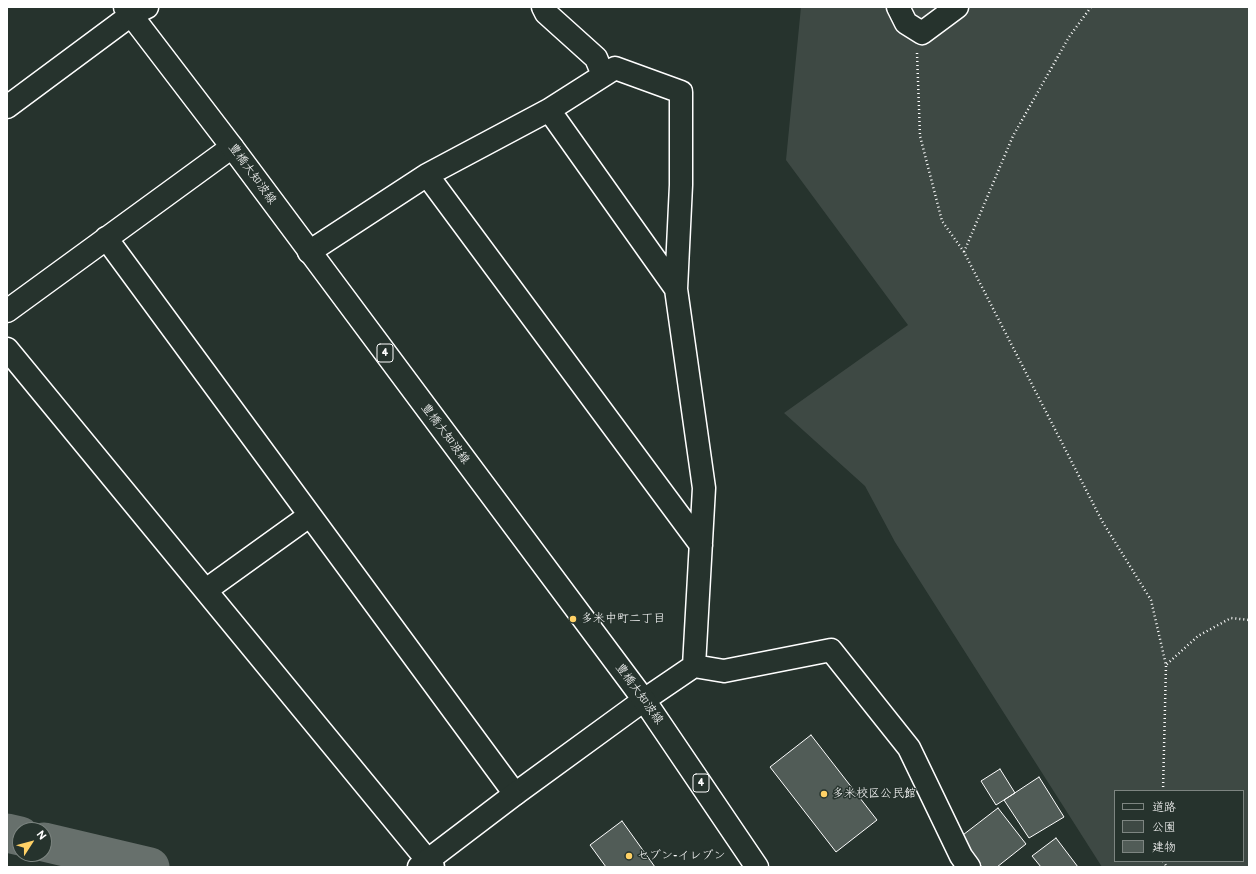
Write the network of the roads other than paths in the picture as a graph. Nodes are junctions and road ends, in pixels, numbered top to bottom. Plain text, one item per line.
1 (543, 7) edge
2 (898, 7) edge
3 (957, 7) edge
4 (134, 10) edge
5 (603, 75) junction
6 (7, 107) edge
7 (548, 110) junction
8 (232, 147) junction
9 (427, 175) junction
10 (106, 238) junction
11 (309, 252) junction
12 (676, 289) junction
13 (7, 312) edge
14 (7, 349) edge
15 (309, 516) junction
16 (701, 545) junction
17 (206, 590) junction
18 (694, 666) junction
19 (644, 700) junction
20 (515, 794) junction
21 (426, 865) edge
22 (757, 867) edge
23 (969, 867) edge

1 - 5 street
2 - 3 street
4 - 6 street
4 - 8 street, 豊橋大知波線 / 4
5 - 7 street
5 - 12 street
7 - 9 street
7 - 12 street
8 - 10 street
8 - 11 street, 豊橋大知波線 / 4
9 - 11 street
9 - 16 street
10 - 13 street
10 - 15 street
11 - 19 street, 豊橋大知波線 / 4
12 - 16 street
14 - 17 street
15 - 17 street
15 - 20 street
16 - 18 street
17 - 21 street
18 - 19 street
18 - 23 street
19 - 20 street
19 - 22 street, 豊橋大知波線 / 4
20 - 21 street

